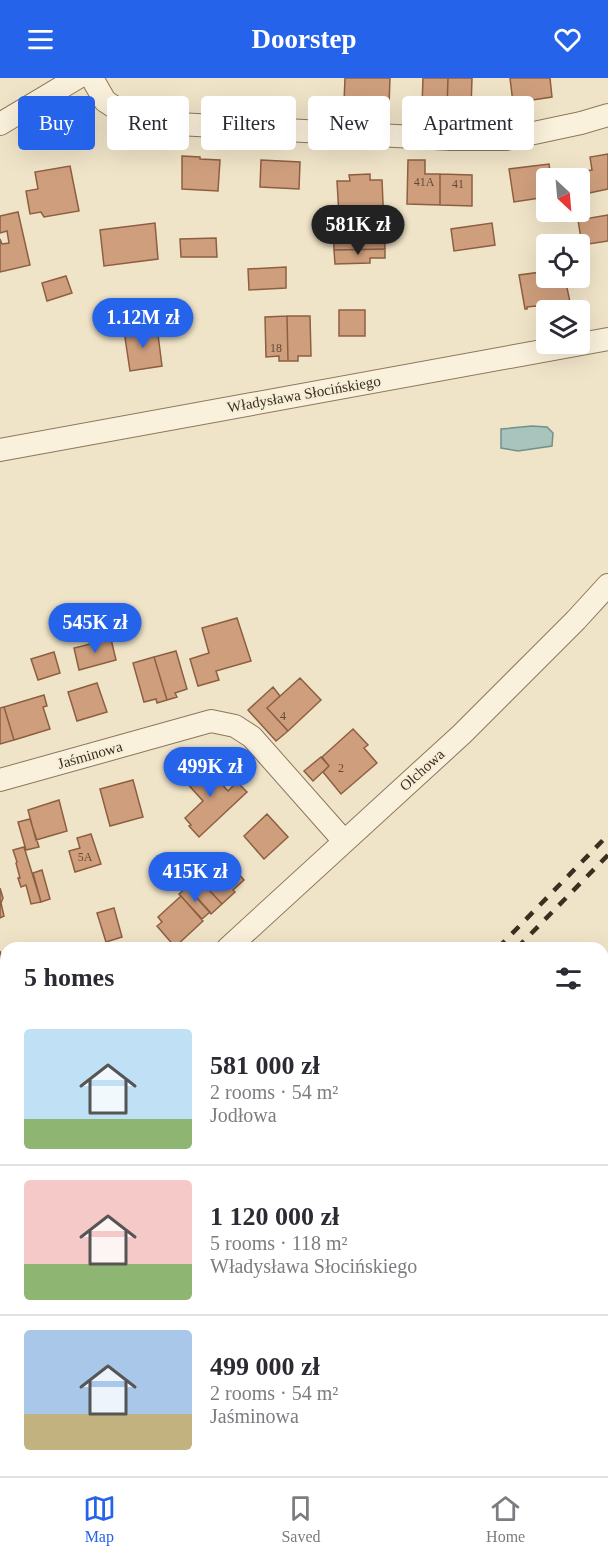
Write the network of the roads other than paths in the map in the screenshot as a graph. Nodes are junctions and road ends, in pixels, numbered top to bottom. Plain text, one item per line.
1 (77, 78) edge
2 (92, 78) edge
3 (608, 115) edge
4 (0, 124) edge
5 (608, 339) edge
6 (0, 450) edge
7 (608, 585) edge
8 (0, 780) edge
9 (344, 841) junction
10 (235, 942) edge

1 - 4 street
2 - 3 street
5 - 6 street, Władysława Słocińskiego
7 - 9 street, Olchowa
8 - 9 street, Jaśminowa
9 - 10 street, Olchowa

